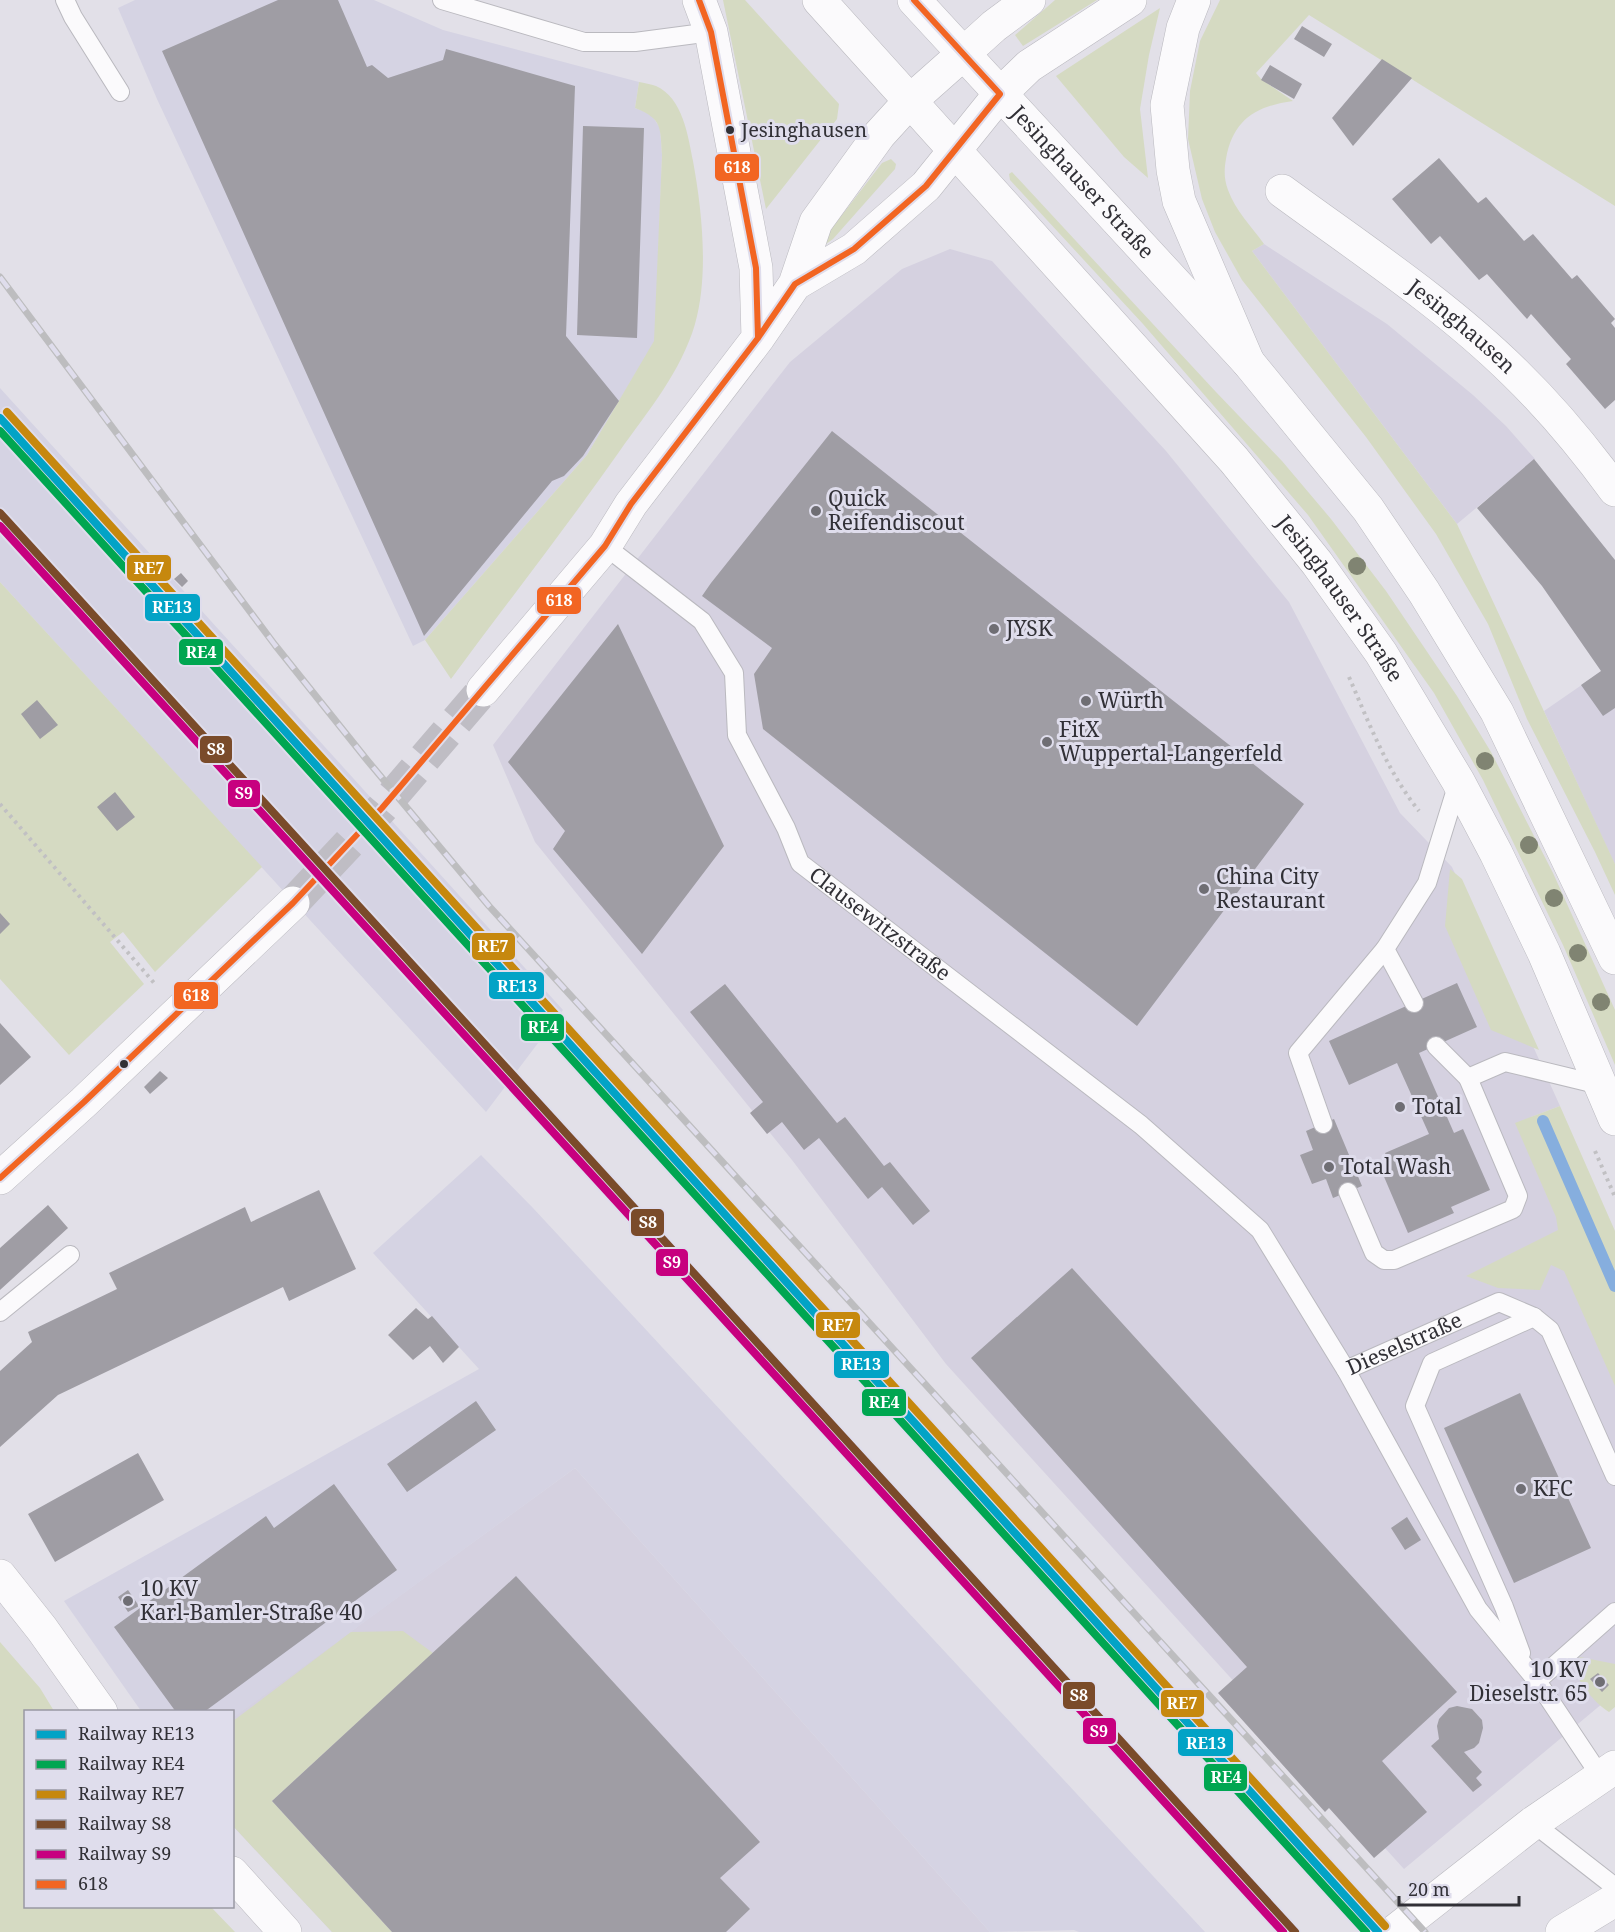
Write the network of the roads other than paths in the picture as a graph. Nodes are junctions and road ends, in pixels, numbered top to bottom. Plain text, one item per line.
1 (65, 0) edge
2 (442, 0) edge
3 (699, 0) edge
4 (819, 0) edge
5 (914, 0) edge
6 (1029, 0) edge
7 (1130, 0) edge
8 (1194, 0) edge
9 (711, 32) junction
10 (963, 54) junction
11 (120, 92) dead end
12 (1000, 94) junction
13 (910, 101) junction
14 (955, 151) junction
15 (1282, 190) dead end
16 (795, 284) junction
17 (758, 338) junction
18 (1248, 362) junction
19 (1615, 490) edge
20 (605, 546) junction
21 (483, 690) tunnel mouth
22 (1458, 781) junction
23 (293, 903) tunnel mouth
24 (1385, 949) junction
25 (1615, 958) edge
26 (1414, 1003) dead end
27 (1436, 1046) dead end
28 (1468, 1078) junction
29 (1600, 1085) junction
30 (1615, 1119) edge
31 (1323, 1124) dead end
32 (0, 1178) edge
33 (1348, 1192) dead end
34 (70, 1255) dead end
35 (0, 1312) edge
36 (1534, 1317) junction
37 (1346, 1370) junction
38 (1615, 1476) edge
39 (0, 1576) edge
40 (1615, 1612) edge
41 (1525, 1665) junction
42 (1537, 1681) junction
43 (100, 1710) edge
44 (1608, 1772) edge
45 (1533, 1823) junction
46 (234, 1875) edge
47 (1615, 1887) edge
48 (1615, 1900) edge
49 (285, 1932) edge
50 (1394, 1932) edge
51 (1562, 1932) edge

1 - 11 lane
2 - 9 lane
3 - 9 main road
4 - 13 main road, Jesinghauser Straße
5 - 10 main road, Jesinghauser Straße
6 - 10 main road
7 - 12 main road
8 - 18 main road
9 - 17 main road
10 - 12 main road, Jesinghauser Straße
10 - 13 main road
12 - 14 main road, Jesinghauser Straße
12 - 18 main road, Jesinghauser Straße
13 - 14 main road, Jesinghauser Straße
13 - 16 main road
14 - 16 main road
14 - 22 main road, Jesinghauser Straße
15 - 19 main road, Jesinghausen
16 - 17 main road
17 - 20 main road
18 - 25 main road, Jesinghauser Straße
20 - 21 main road
20 - 37 lane, Clausewitzstraße
22 - 24 lane
22 - 29 main road, Jesinghauser Straße
23 - 32 main road
24 - 26 lane
24 - 31 lane
27 - 28 lane
28 - 29 lane
28 - 33 lane
29 - 30 main road, Jesinghauser Straße
34 - 35 lane
36 - 37 lane, Dieselstraße
36 - 38 lane, Dieselstraße
36 - 41 lane
37 - 41 lane, Dieselstraße
39 - 43 main road
40 - 42 lane
41 - 42 lane, Dieselstraße
42 - 44 lane, Dieselstraße
44 - 45 main road, Dieselstraße
45 - 47 lane
45 - 50 main road, Dieselstraße
46 - 49 main road
48 - 51 main road

